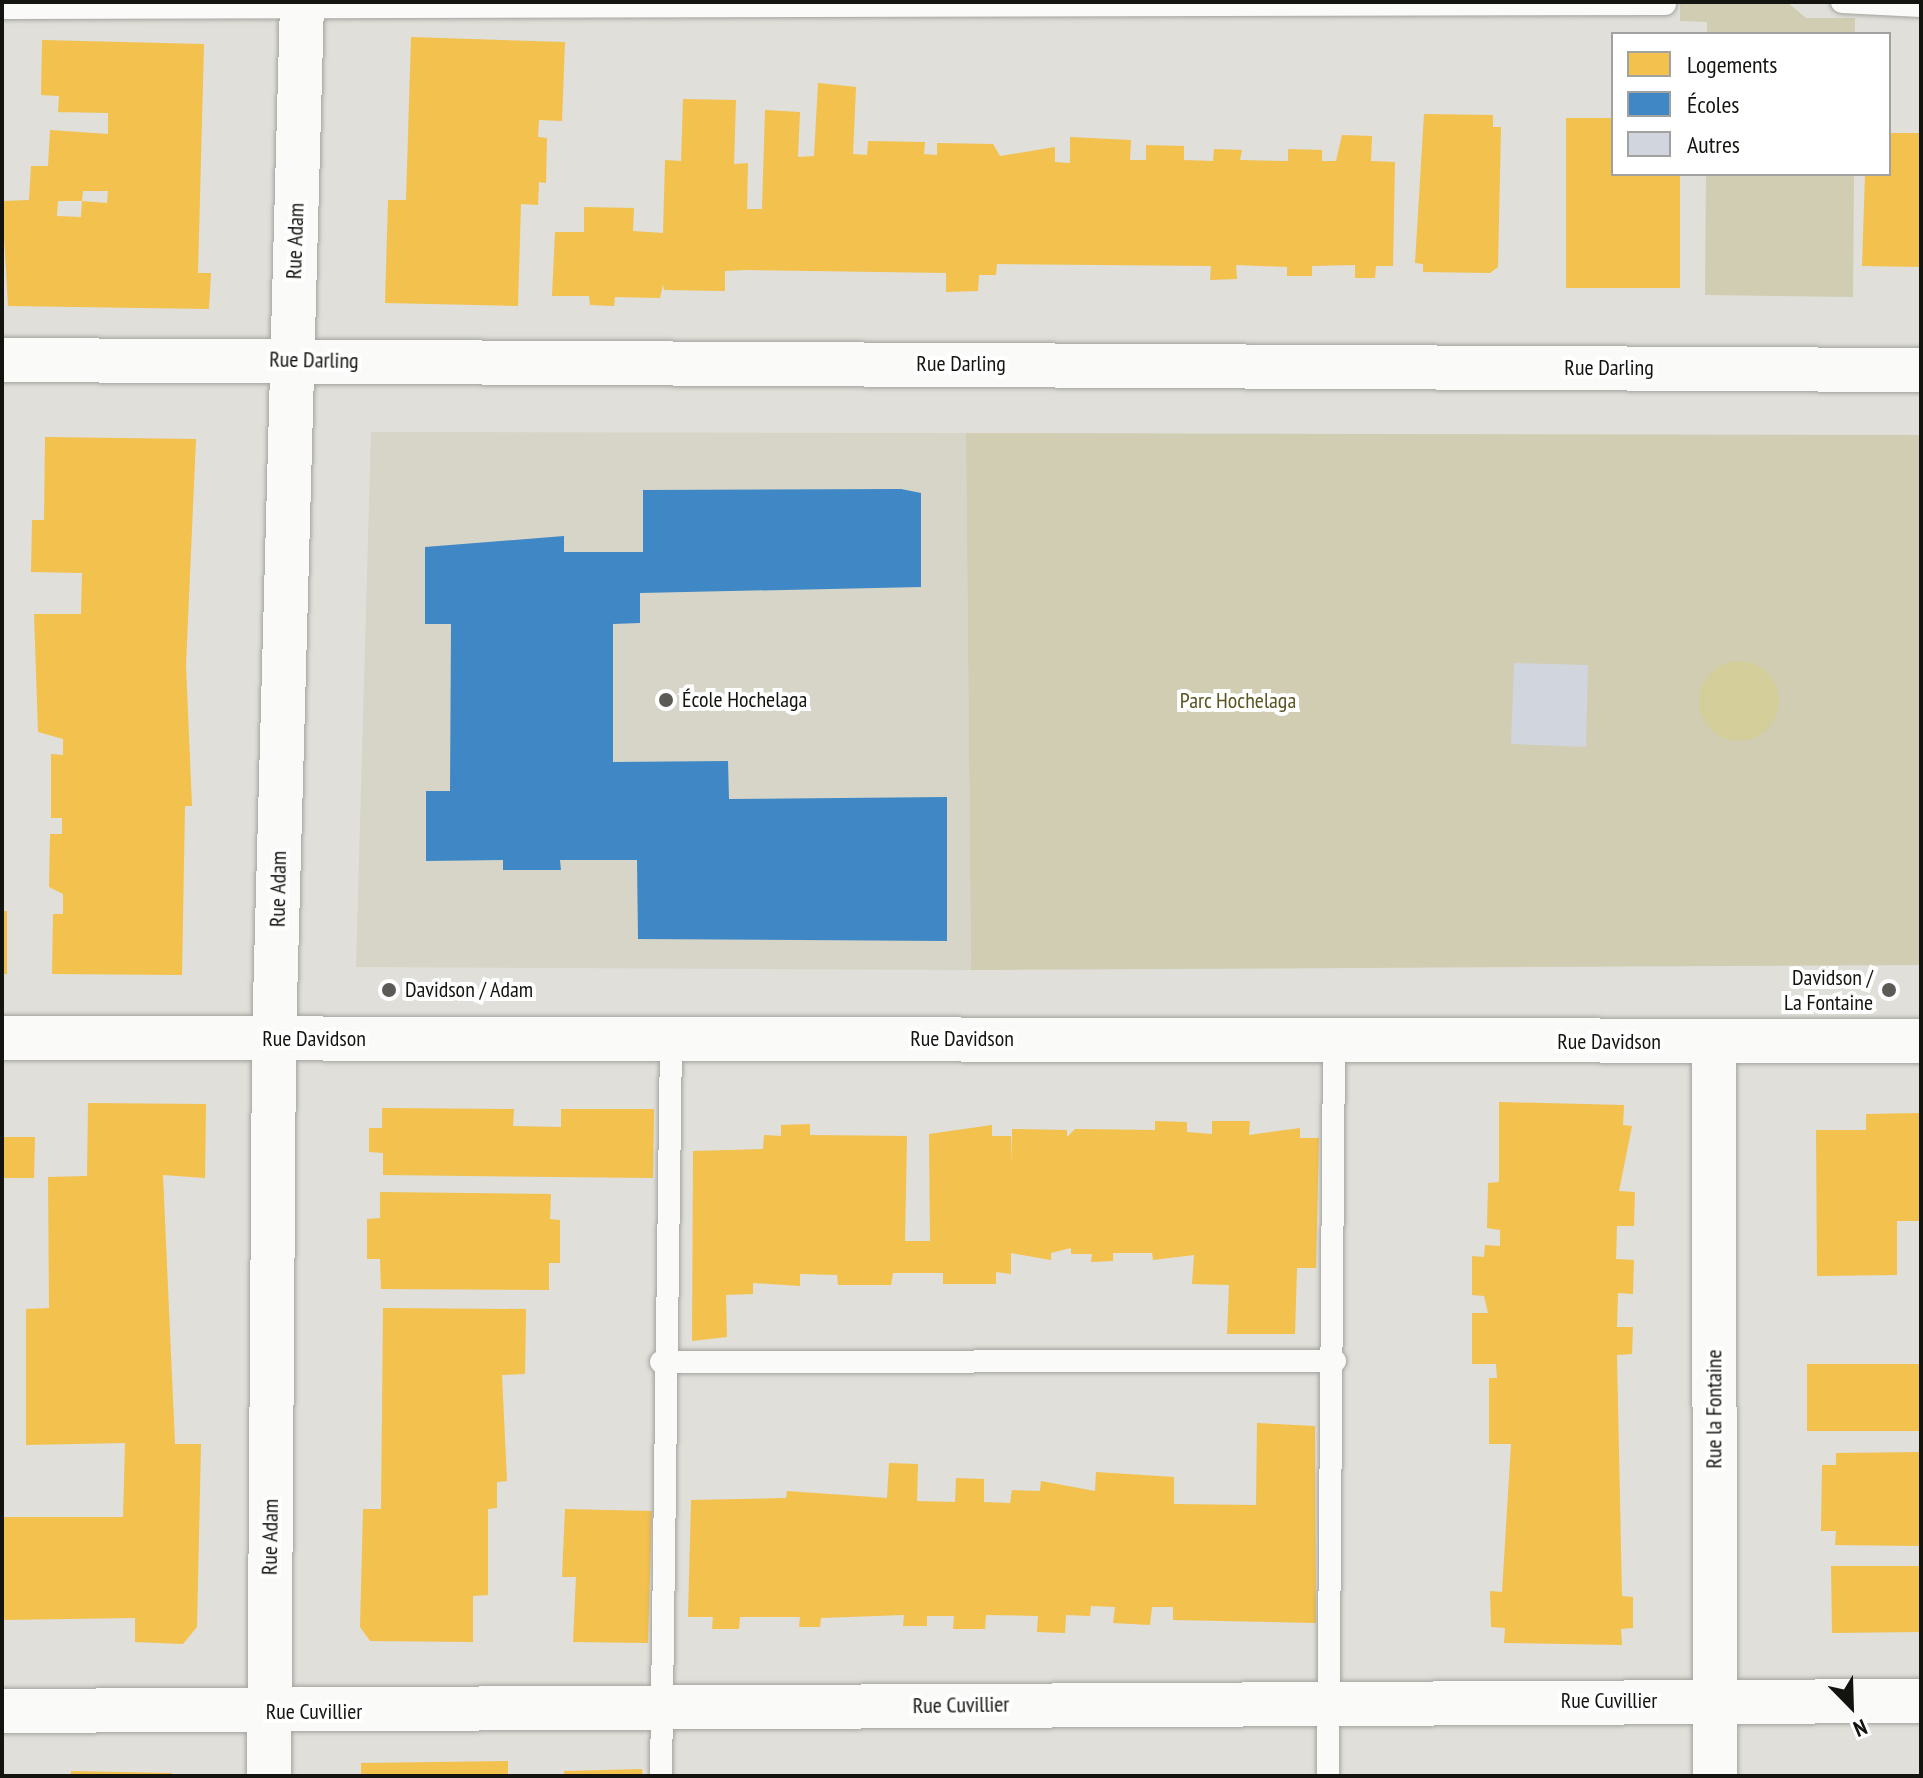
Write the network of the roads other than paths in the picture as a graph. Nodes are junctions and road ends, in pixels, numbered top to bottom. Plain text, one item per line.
1 (1665, 4) edge
2 (1845, 4) edge
3 (302, 5) edge
4 (1921, 6) edge
5 (2, 8) edge
6 (291, 359) junction
7 (2, 360) edge
8 (1921, 370) edge
9 (2, 1038) edge
10 (274, 1038) junction
11 (671, 1039) junction
12 (1334, 1040) junction
13 (1921, 1041) edge
14 (1714, 1042) junction
15 (1335, 1361) junction
16 (661, 1362) junction
17 (1329, 1700) junction
18 (1921, 1701) edge
19 (1714, 1702) junction
20 (662, 1708) junction
21 (2, 1711) edge
22 (268, 1712) junction
23 (269, 1776) edge
24 (661, 1776) edge
25 (1328, 1776) edge
26 (1715, 1776) edge

1 - 3 lane
2 - 4 lane
3 - 5 lane
3 - 6 street, Rue Adam
6 - 7 street, Rue Darling
6 - 8 street, Rue Darling
6 - 10 street, Rue Adam
9 - 10 street, Rue Davidson
10 - 11 street, Rue Davidson
10 - 22 street, Rue Adam
11 - 12 street, Rue Davidson
11 - 16 lane
12 - 14 street, Rue Davidson
12 - 15 lane
13 - 14 street, Rue Davidson
14 - 19 street, Rue la Fontaine
15 - 16 lane
15 - 17 lane
16 - 20 lane
17 - 19 street, Rue Cuvillier
17 - 20 street, Rue Cuvillier
17 - 25 lane
18 - 19 street, Rue Cuvillier
19 - 26 street, Rue la Fontaine
20 - 22 street, Rue Cuvillier
20 - 24 lane
21 - 22 street, Rue Cuvillier
22 - 23 street, Rue Adam

